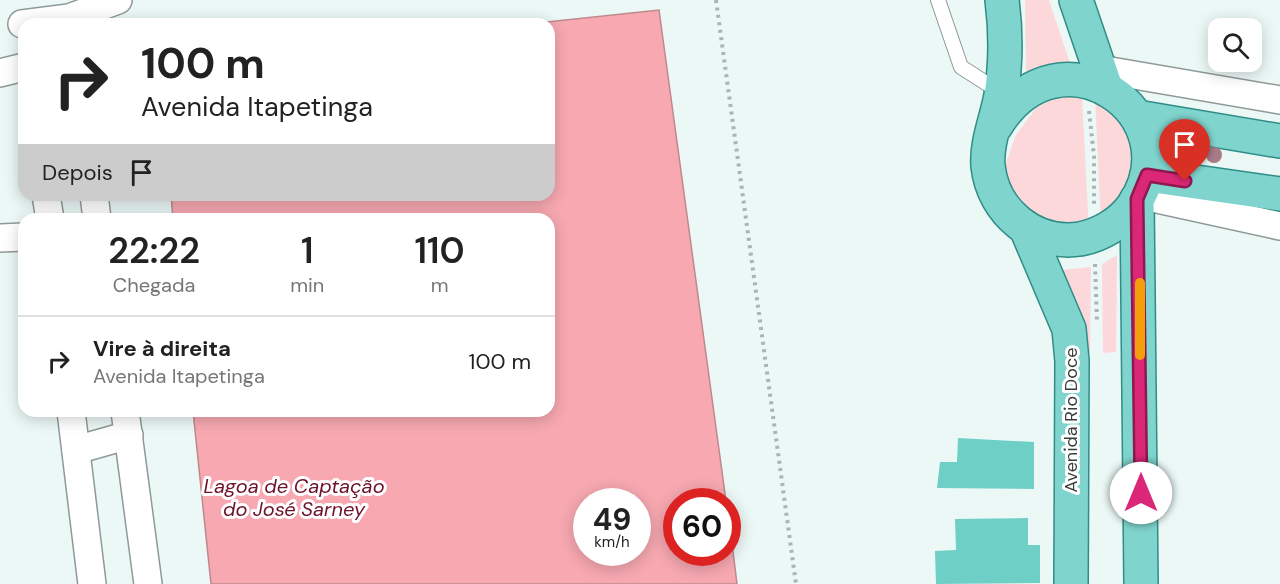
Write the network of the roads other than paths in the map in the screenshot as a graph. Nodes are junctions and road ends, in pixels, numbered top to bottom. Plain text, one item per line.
1 (118, 0) edge
2 (938, 0) edge
3 (1002, 0) edge
4 (1076, 0) edge
5 (77, 18) edge
6 (18, 68) edge
7 (0, 73) edge
8 (1097, 79) junction
9 (1002, 93) junction
10 (1280, 100) edge
11 (1137, 117) junction
12 (995, 127) junction
13 (1280, 141) edge
14 (1141, 190) junction
15 (1280, 194) edge
16 (1280, 226) edge
17 (1026, 228) junction
18 (18, 237) edge
19 (0, 238) edge
20 (72, 417) edge
21 (127, 423) edge
22 (76, 450) junction
23 (92, 584) edge
24 (148, 584) edge
25 (1071, 584) edge
26 (1142, 584) edge

1 - 5 street
2 - 9 lane
3 - 9 main road, Avenida Rio Doce
4 - 8 main road
6 - 7 street
8 - 10 street
8 - 11 main road
8 - 12 main road, Avenida Rio Doce
9 - 12 main road, Avenida Rio Doce
11 - 13 main road
11 - 14 main road
12 - 17 main road, Avenida Rio Doce
14 - 15 main road
14 - 16 street
14 - 17 main road, Avenida Rio Doce
14 - 26 main road
17 - 25 main road, Avenida Rio Doce
18 - 19 street
20 - 22 street
21 - 22 street
21 - 24 street
22 - 23 street

